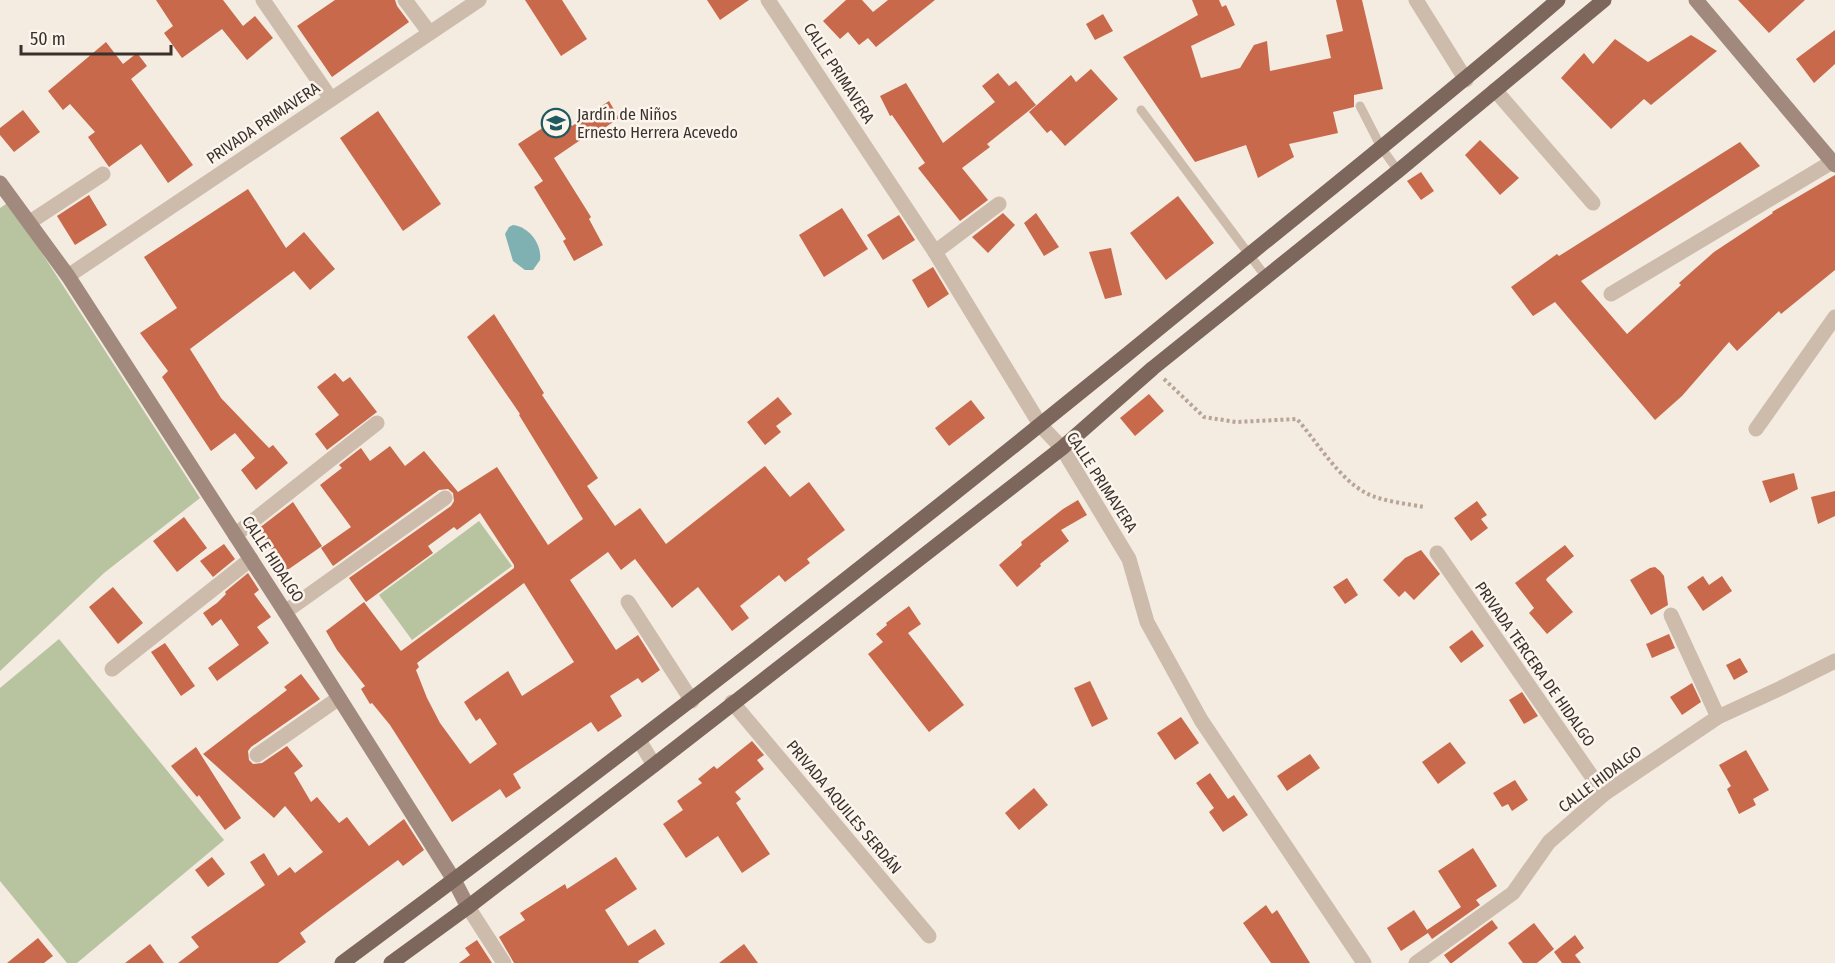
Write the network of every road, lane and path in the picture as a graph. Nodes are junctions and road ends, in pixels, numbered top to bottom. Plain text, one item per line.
1 (263, 0) edge
2 (405, 0) edge
3 (479, 0) edge
4 (768, 0) edge
5 (1416, 0) edge
6 (1558, 0) edge
7 (1604, 0) edge
8 (1696, 0) edge
9 (429, 32) junction
10 (1466, 80) junction
11 (1495, 90) junction
12 (332, 99) junction
13 (1360, 106) dead end
14 (1141, 110) dead end
15 (1381, 147) junction
16 (1834, 164) edge
17 (1398, 171) junction
18 (103, 174) dead end
19 (0, 183) edge
20 (1593, 203) dead end
21 (999, 204) dead end
22 (30, 222) junction
23 (934, 252) junction
24 (1249, 255) junction
25 (68, 276) junction
26 (1266, 277) junction
27 (1611, 294) dead end
28 (1835, 317) edge
29 (1153, 368) junction
30 (377, 423) dead end
31 (1041, 426) junction
32 (1756, 429) dead end
33 (1062, 448) junction
34 (445, 498) dead end
35 (1424, 507) dead end
36 (235, 535) junction
37 (1437, 553) dead end
38 (251, 559) junction
39 (628, 602) dead end
40 (285, 612) junction
41 (1671, 615) dead end
42 (1835, 661) edge
43 (112, 669) dead end
44 (339, 698) junction
45 (692, 701) junction
46 (732, 702) junction
47 (1718, 717) junction
48 (639, 740) junction
49 (257, 755) dead end
50 (654, 765) junction
51 (1604, 794) junction
52 (454, 880) junction
53 (468, 907) junction
54 (928, 936) dead end
55 (342, 963) edge
56 (391, 963) edge
57 (504, 963) edge
58 (1364, 963) edge
59 (1416, 963) edge

1 - 12 street
2 - 9 street
3 - 9 street, PRIVADA PRIMAVERA
4 - 23 street, CALLE PRIMAVERA
5 - 10 street
6 - 10 main road
7 - 11 main road
8 - 16 street
9 - 12 street, PRIVADA PRIMAVERA
10 - 15 main road
11 - 17 main road
11 - 20 street
12 - 25 street, PRIVADA PRIMAVERA
13 - 15 lane
14 - 24 lane
15 - 17 lane
15 - 24 main road
16 - 27 street
17 - 26 main road
18 - 22 street
19 - 22 street, CALLE HIDALGO
21 - 23 street
22 - 25 street, CALLE HIDALGO
23 - 31 street, CALLE PRIMAVERA
24 - 26 lane
24 - 31 main road
25 - 36 street, CALLE HIDALGO
26 - 29 main road
28 - 32 street
29 - 33 main road
29 - 35 path
30 - 36 street
31 - 33 street, CALLE PRIMAVERA
31 - 45 main road
33 - 46 main road
33 - 58 street, CALLE PRIMAVERA
34 - 40 street
36 - 38 street, CALLE HIDALGO
37 - 51 street, PRIVADA TERCERA DE HIDALGO
38 - 40 street, CALLE HIDALGO
38 - 43 street
39 - 45 street
40 - 44 street, CALLE HIDALGO
41 - 47 street
42 - 47 street, CALLE HIDALGO
44 - 49 street
44 - 52 street, CALLE HIDALGO
45 - 48 main road
46 - 50 main road
46 - 54 street, PRIVADA AQUILES SERDÁN
47 - 51 street, CALLE HIDALGO
48 - 50 street
48 - 52 main road
50 - 53 main road
51 - 59 street, CALLE HIDALGO
52 - 53 street, CALLE HIDALGO
52 - 55 main road
53 - 56 main road
53 - 57 street, CALLE HIDALGO

